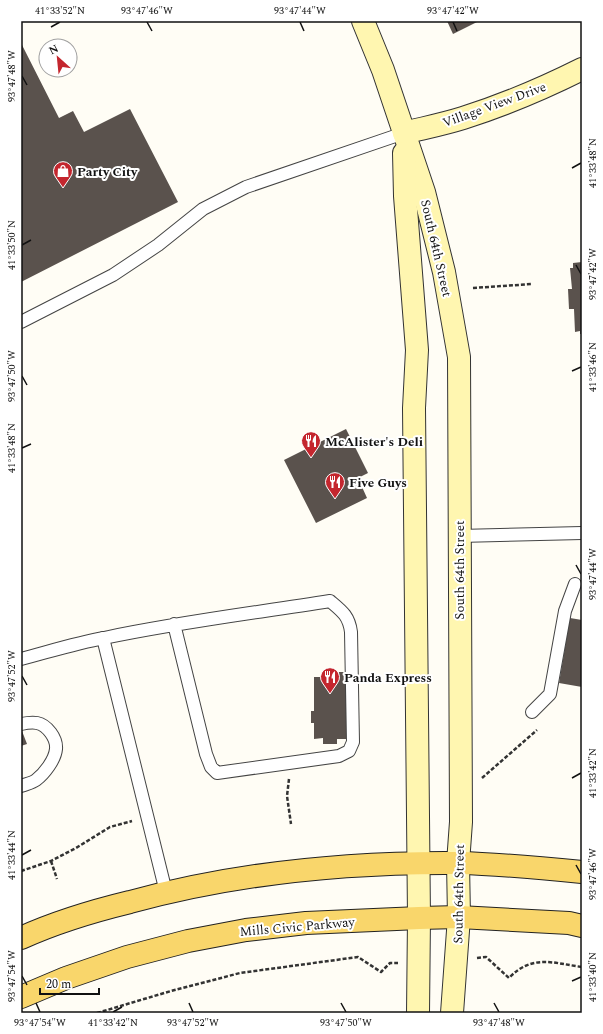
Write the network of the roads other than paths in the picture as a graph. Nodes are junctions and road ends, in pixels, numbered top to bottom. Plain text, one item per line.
1 (363, 21) edge
2 (582, 69) edge
3 (404, 133) junction
4 (21, 322) edge
5 (582, 534) edge
6 (459, 536) junction
7 (575, 584) dead end
8 (174, 624) junction
9 (103, 638) junction
10 (21, 659) edge
11 (532, 712) dead end
12 (21, 724) edge
13 (21, 786) edge
14 (458, 863) junction
15 (418, 864) junction
16 (582, 872) edge
17 (166, 892) junction
18 (459, 917) junction
19 (419, 918) junction
20 (582, 926) edge
21 (21, 938) edge
22 (21, 997) edge
23 (418, 1013) edge
24 (452, 1013) edge

1 - 3 street, South 64th Street
2 - 3 street, Village View Drive
3 - 4 lane
3 - 6 street, South 64th Street
3 - 15 street, South 64th Street
5 - 6 lane
6 - 14 street, South 64th Street
7 - 11 lane
8 - 8 lane
8 - 9 lane
9 - 10 lane
9 - 17 lane
12 - 13 lane
14 - 15 main road
14 - 16 main road
14 - 18 street, South 64th Street
15 - 17 main road
15 - 19 street, South 64th Street
17 - 21 main road
18 - 19 main road, Mills Civic Parkway
18 - 20 main road, Mills Civic Parkway
18 - 24 street, South 64th Street
19 - 22 main road, Mills Civic Parkway
19 - 23 street, South 64th Street

